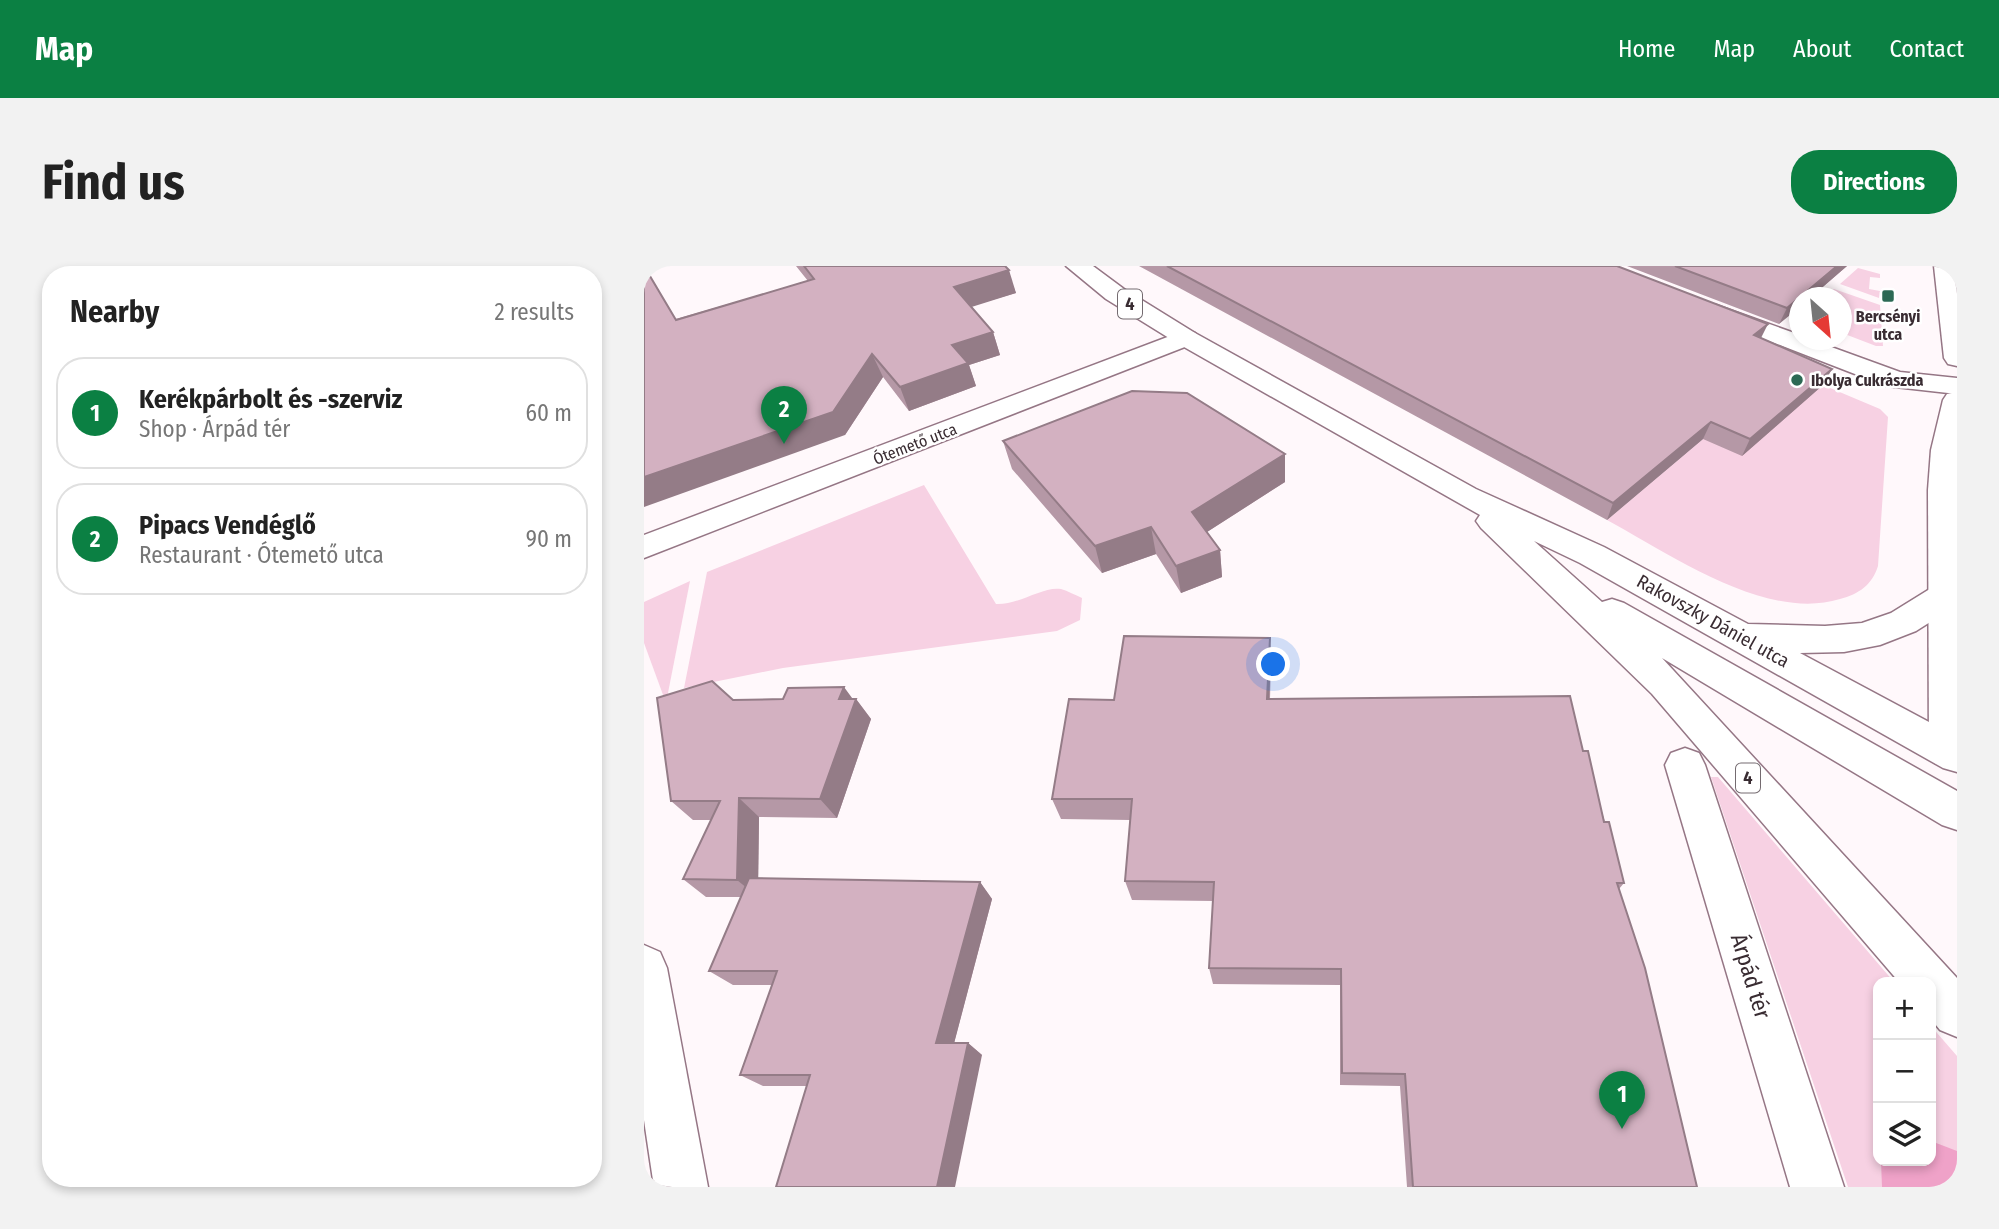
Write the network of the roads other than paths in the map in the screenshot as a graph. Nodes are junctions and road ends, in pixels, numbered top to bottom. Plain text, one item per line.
1 (1077, 266) edge
2 (1946, 266) edge
3 (1689, 302) edge
4 (1186, 338) junction
5 (1957, 358) edge
6 (1957, 386) edge
7 (1957, 400) edge
8 (1465, 496) junction
9 (644, 547) edge
10 (1559, 582) junction
11 (1945, 596) junction
12 (1744, 637) junction
13 (1953, 754) edge
14 (1685, 765) dead end
15 (1957, 812) edge
16 (644, 968) edge
17 (1925, 977) edge
18 (1936, 990) edge
19 (1957, 1013) edge
20 (681, 1187) edge
21 (1816, 1187) edge

1 - 4 main road, Rakovszky Dániel utca / 4
2 - 5 main road
3 - 6 main road
4 - 8 main road, Rakovszky Dániel utca / 4
4 - 9 main road, Ótemető utca
7 - 11 main road
8 - 10 main road, Rakovszky Dániel utca / 4
8 - 12 main road, Rakovszky Dániel utca / 4
10 - 15 main road
10 - 17 main road, 4
11 - 12 main road
11 - 13 main road
12 - 13 main road, Rakovszky Dániel utca / 4
13 - 15 main road
14 - 21 main road, Árpád tér
16 - 20 main road
18 - 19 main road, 4

